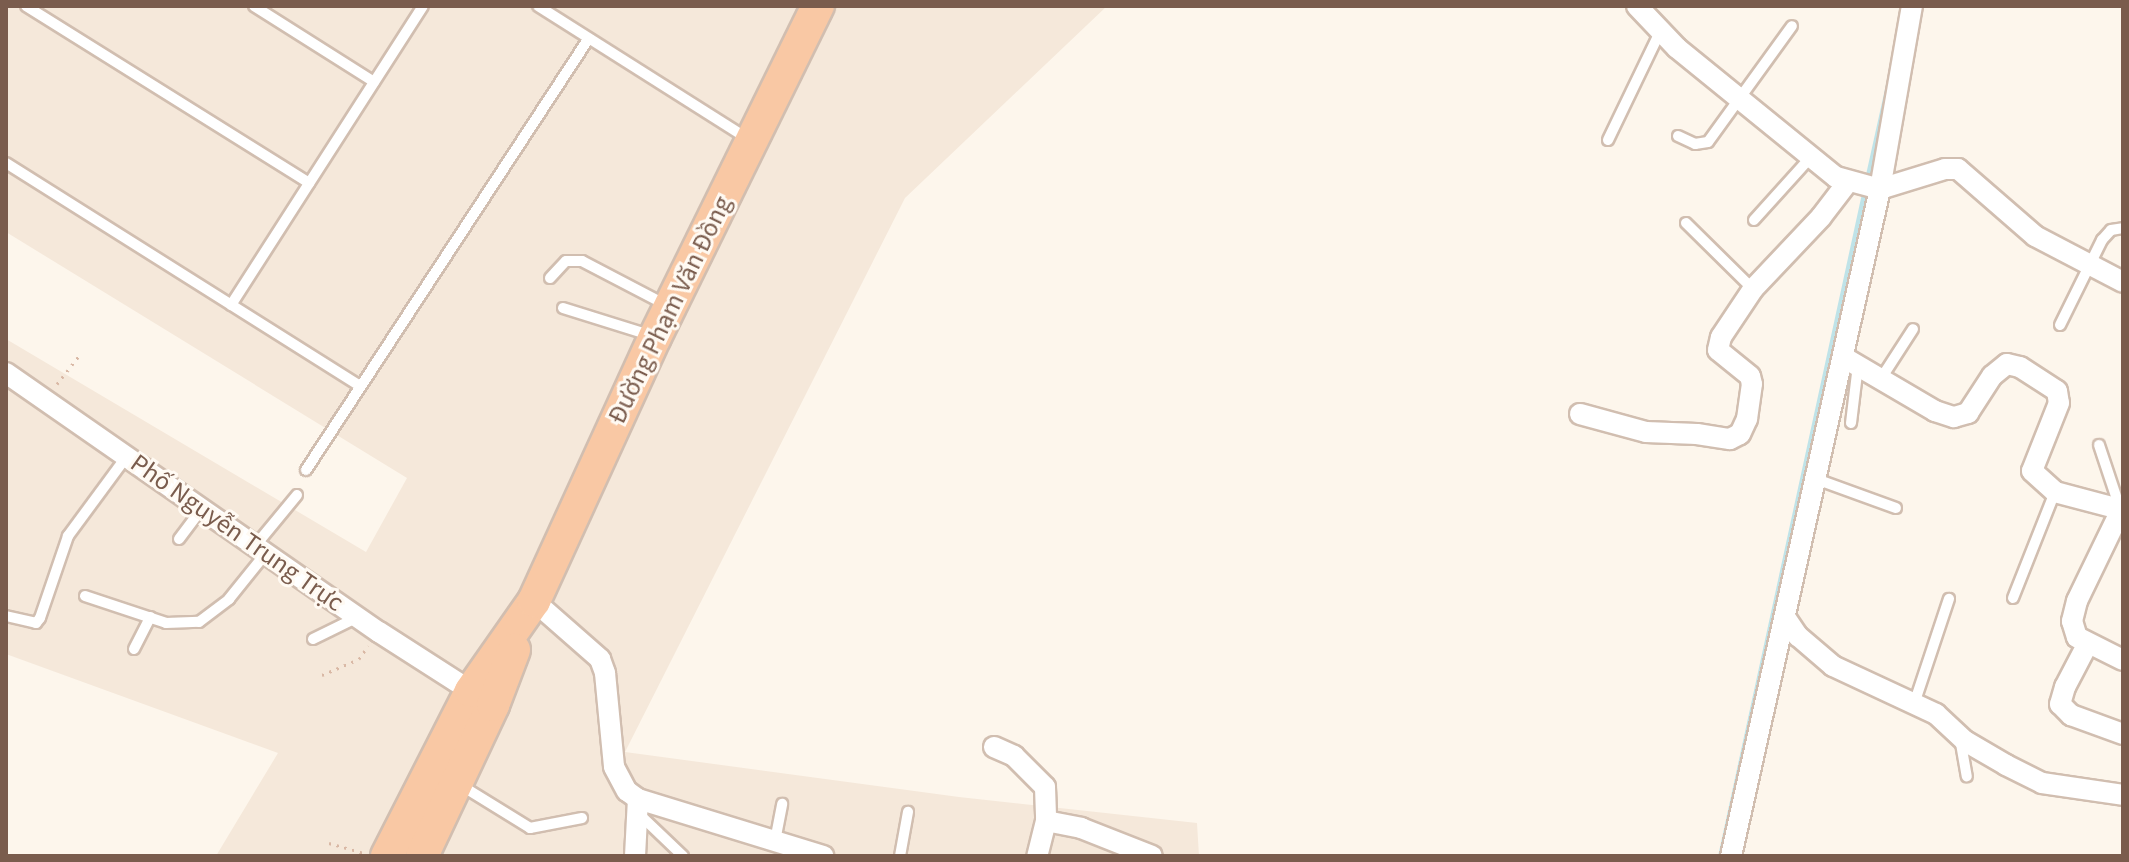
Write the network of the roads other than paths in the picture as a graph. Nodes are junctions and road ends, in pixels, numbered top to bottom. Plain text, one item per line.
1 (26, 6) edge
2 (254, 6) edge
3 (423, 6) edge
4 (538, 6) edge
5 (818, 6) edge
6 (1637, 6) edge
7 (1912, 6) edge
8 (1792, 26) dead end
9 (1660, 32) junction
10 (589, 38) junction
11 (374, 82) junction
12 (1740, 99) junction
13 (1678, 136) dead end
14 (1608, 140) dead end
15 (752, 141) junction
16 (1811, 157) junction
17 (6, 163) edge
18 (309, 183) junction
19 (1864, 186) junction
20 (1754, 220) dead end
21 (1686, 223) dead end
22 (2123, 228) edge
23 (2090, 266) junction
24 (550, 278) dead end
25 (2123, 282) edge
26 (1753, 289) junction
27 (231, 305) junction
28 (669, 307) junction
29 (563, 308) dead end
30 (2060, 325) dead end
31 (1913, 329) dead end
32 (655, 337) junction
33 (1850, 361) junction
34 (6, 373) edge
35 (1882, 377) junction
36 (359, 385) junction
37 (1580, 414) dead end
38 (1851, 423) dead end
39 (2099, 445) dead end
40 (127, 456) junction
41 (306, 470) dead end
42 (1816, 479) junction
43 (2055, 492) junction
44 (297, 495) dead end
45 (202, 508) junction
46 (1896, 508) dead end
47 (2122, 510) edge
48 (179, 539) dead end
49 (261, 550) junction
50 (85, 596) dead end
51 (2013, 598) dead end
52 (1949, 599) dead end
53 (530, 609) junction
54 (6, 616) edge
55 (150, 617) junction
56 (358, 617) junction
57 (1785, 617) junction
58 (313, 639) dead end
59 (2087, 645) junction
60 (134, 649) dead end
61 (2123, 660) edge
62 (471, 691) junction
63 (1914, 704) junction
64 (2123, 734) edge
65 (1960, 735) junction
66 (994, 747) dead end
67 (1967, 776) dead end
68 (457, 783) junction
69 (2123, 795) edge
70 (782, 804) dead end
71 (638, 806) junction
72 (908, 812) dead end
73 (582, 818) dead end
74 (1046, 821) junction
75 (775, 841) junction
76 (387, 856) edge
77 (422, 856) edge
78 (635, 856) edge
79 (683, 856) edge
80 (823, 856) edge
81 (900, 856) edge
82 (1037, 856) edge
83 (1152, 856) edge
84 (1731, 856) edge

1 - 18 lane
2 - 11 lane
3 - 11 lane
4 - 10 lane
5 - 15 highway, Đường Phạm Văn Đồng
6 - 9 street
7 - 19 street
8 - 12 lane
9 - 12 street
9 - 14 lane
10 - 15 lane
10 - 36 lane
11 - 18 lane
12 - 13 lane
12 - 16 street
15 - 28 highway, Đường Phạm Văn Đồng
16 - 19 street
16 - 20 lane
17 - 27 lane
18 - 27 lane
19 - 23 street
19 - 26 street
19 - 33 street
21 - 26 lane
22 - 23 lane
23 - 25 street
23 - 30 lane
24 - 28 lane
26 - 37 street
27 - 36 lane
28 - 32 highway, Đường Phạm Văn Đồng
29 - 32 lane
31 - 35 lane
32 - 53 highway, Đường Phạm Văn Đồng
33 - 35 street
33 - 38 lane
33 - 42 street
34 - 40 street, Phố Nguyễn Trung Trực
35 - 43 street
36 - 41 lane
39 - 47 lane
40 - 45 street, Phố Nguyễn Trung Trực
40 - 54 lane
42 - 46 lane
42 - 57 street
43 - 47 street
43 - 51 lane
44 - 49 lane
45 - 48 lane
45 - 49 street, Phố Nguyễn Trung Trực
47 - 59 street
49 - 55 lane
49 - 56 street, Phố Nguyễn Trung Trực
50 - 55 lane
52 - 63 lane
53 - 62 highway, Đường Phạm Văn Đồng
53 - 68 highway, Đường Phạm Văn Đồng
53 - 71 street
55 - 60 lane
56 - 58 lane
56 - 62 street, Phố Nguyễn Trung Trực
57 - 63 street
57 - 84 street
59 - 61 street
59 - 64 street
62 - 76 highway, Đường Phạm Văn Đồng
63 - 65 street
65 - 67 lane
65 - 69 street
66 - 74 street
68 - 73 lane
68 - 77 highway, Đường Phạm Văn Đồng
70 - 75 lane
71 - 75 street
71 - 78 street
71 - 79 lane
72 - 81 lane
74 - 82 street
74 - 83 street
75 - 80 street

